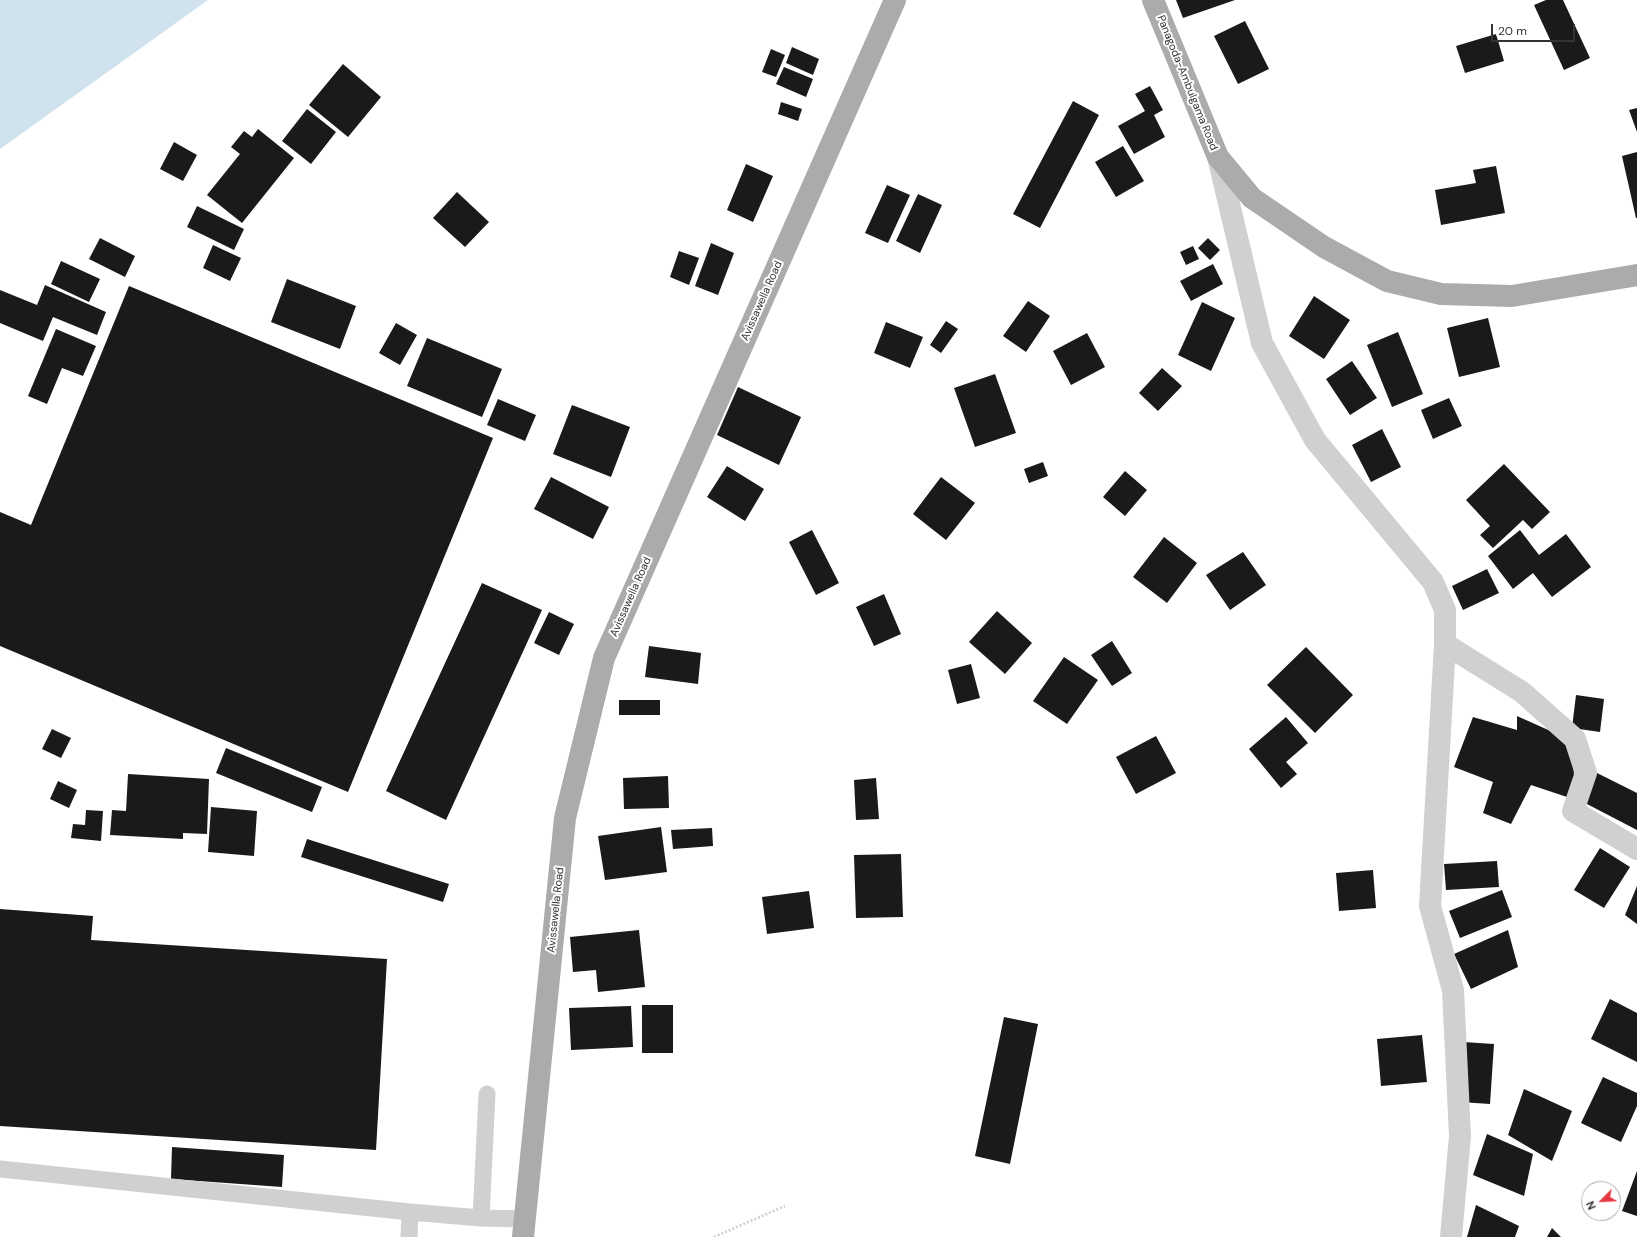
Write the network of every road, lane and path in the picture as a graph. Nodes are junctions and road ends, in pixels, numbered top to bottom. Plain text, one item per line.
1 (895, 0) edge
2 (1153, 0) edge
3 (1218, 157) junction
4 (1637, 275) edge
5 (1445, 644) junction
6 (1637, 849) edge
7 (487, 1094) dead end
8 (0, 1169) edge
9 (785, 1206) dead end
10 (410, 1212) junction
11 (481, 1218) junction
12 (524, 1228) edge
13 (409, 1237) edge
14 (714, 1237) edge
15 (1451, 1237) edge

1 - 12 main road, Avissawella Road
2 - 3 main road, Panagoda-Ambulgama Road
3 - 4 main road, Panagoda-Ambulgama Road
3 - 5 street
5 - 6 street
5 - 15 street
7 - 11 lane
8 - 10 lane
9 - 14 path
10 - 11 lane
10 - 13 lane
11 - 12 lane

